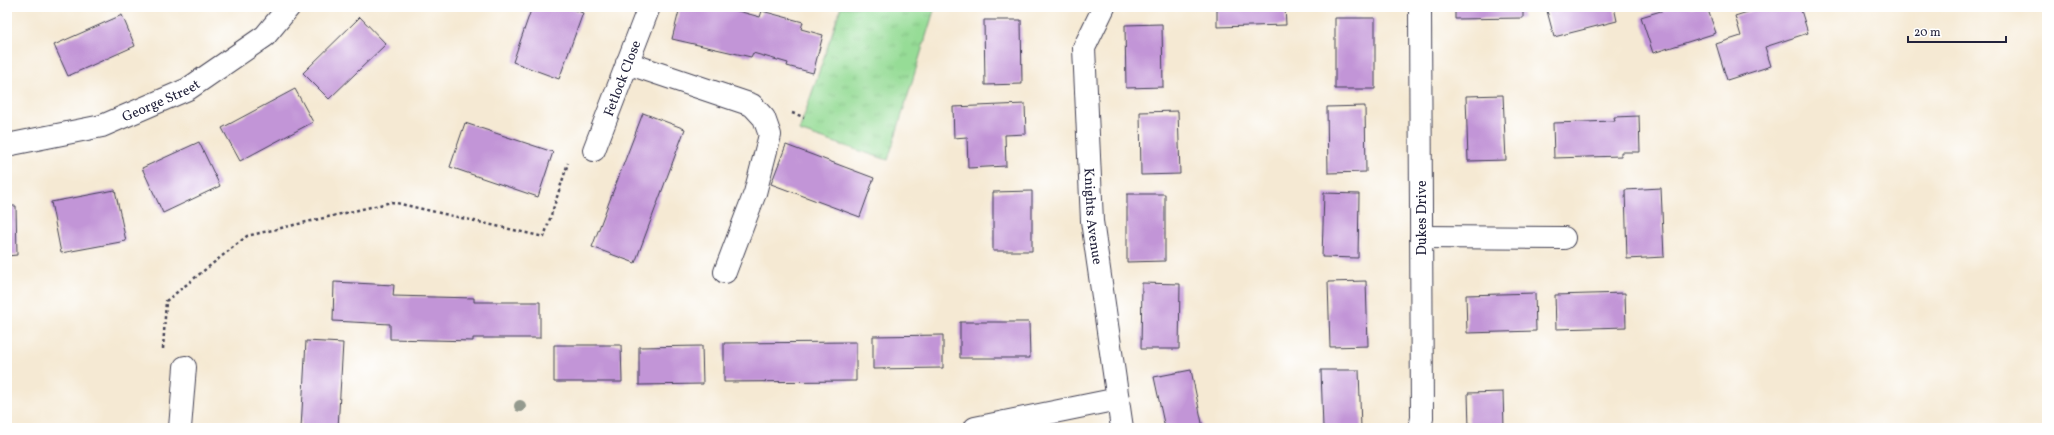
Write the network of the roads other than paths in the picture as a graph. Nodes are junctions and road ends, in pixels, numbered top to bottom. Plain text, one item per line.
1 (289, 7) edge
2 (649, 7) edge
3 (1104, 7) edge
4 (1420, 7) edge
5 (627, 62) junction
6 (7, 145) edge
7 (594, 150) dead end
8 (1421, 238) junction
9 (1564, 238) dead end
10 (725, 272) dead end
11 (185, 367) road end
12 (1118, 400) junction
13 (180, 428) edge
14 (975, 428) edge
15 (1122, 428) edge
16 (1420, 428) edge

1 - 6 street, George Street
2 - 5 street, Fetlock Close
3 - 12 street, Knights Avenue
4 - 8 street, Dukes Drive
5 - 7 street, Fetlock Close
5 - 10 street
8 - 9 street
8 - 16 street, Dukes Drive
11 - 13 street
12 - 14 street
12 - 15 street, Knights Avenue

